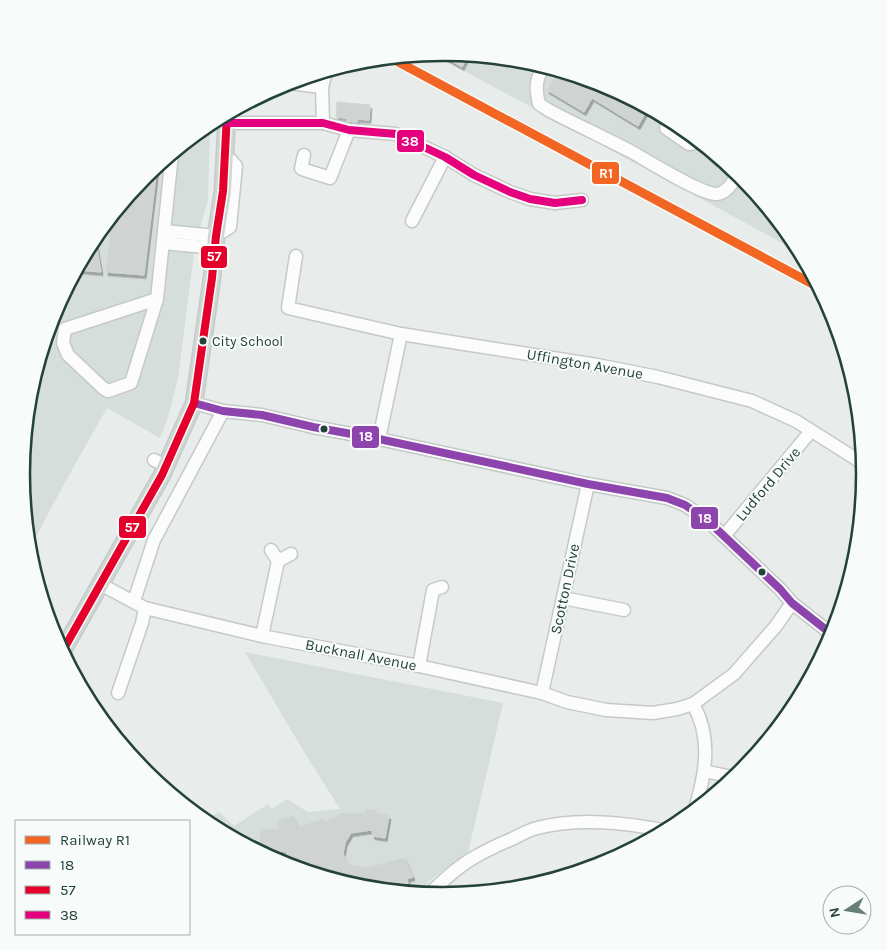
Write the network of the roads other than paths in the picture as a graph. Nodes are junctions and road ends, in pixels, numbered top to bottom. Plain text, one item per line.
1 (540, 73) edge
2 (324, 79) edge
3 (306, 85) edge
4 (322, 87) junction
5 (233, 119) edge
6 (227, 123) edge
7 (323, 123) junction
8 (667, 127) edge
9 (349, 130) junction
10 (690, 144) edge
11 (304, 155) dead end
12 (445, 157) junction
13 (171, 164) edge
14 (733, 180) edge
15 (582, 200) dead end
16 (412, 221) dead end
17 (163, 237) junction
18 (216, 242) junction
19 (296, 256) dead end
20 (157, 299) junction
21 (400, 334) junction
22 (194, 403) junction
23 (223, 411) junction
24 (811, 431) junction
25 (379, 439) junction
26 (856, 459) edge
27 (588, 484) junction
28 (724, 536) junction
29 (292, 554) dead end
30 (100, 584) junction
31 (434, 586) dead end
32 (563, 598) junction
33 (134, 601) junction
34 (792, 603) junction
35 (145, 608) junction
36 (624, 610) dead end
37 (827, 630) edge
38 (262, 636) junction
39 (66, 644) edge
40 (419, 666) junction
41 (118, 693) dead end
42 (542, 693) junction
43 (693, 704) junction
44 (704, 771) junction
45 (727, 776) edge
46 (697, 802) edge
47 (657, 828) edge
48 (436, 888) edge

1 - 14 street
2 - 4 street
3 - 4 street
4 - 7 street
5 - 7 street
6 - 18 main road
7 - 9 street
8 - 10 street
9 - 11 street
9 - 12 street
12 - 15 street
12 - 16 street
13 - 17 street
17 - 18 street
17 - 20 street
18 - 22 main road
19 - 21 street, Uffington Avenue
20 - 20 street
21 - 24 street, Uffington Avenue
21 - 25 street
22 - 23 street
22 - 30 main road
23 - 25 street
23 - 33 street
24 - 26 street, Uffington Avenue
24 - 28 street, Ludford Drive
25 - 27 street
27 - 28 street
27 - 32 street, Scotton Drive
28 - 34 street
29 - 38 street
30 - 33 street, Bucknall Avenue
30 - 39 main road
31 - 40 street
32 - 36 street
32 - 42 street, Scotton Drive
33 - 35 street, Bucknall Avenue
34 - 37 street
34 - 43 street, Bucknall Avenue
35 - 38 street, Bucknall Avenue
35 - 41 street
38 - 40 street, Bucknall Avenue
40 - 42 street, Bucknall Avenue
42 - 43 street, Bucknall Avenue
43 - 44 street
44 - 45 street
44 - 46 street
47 - 48 street

